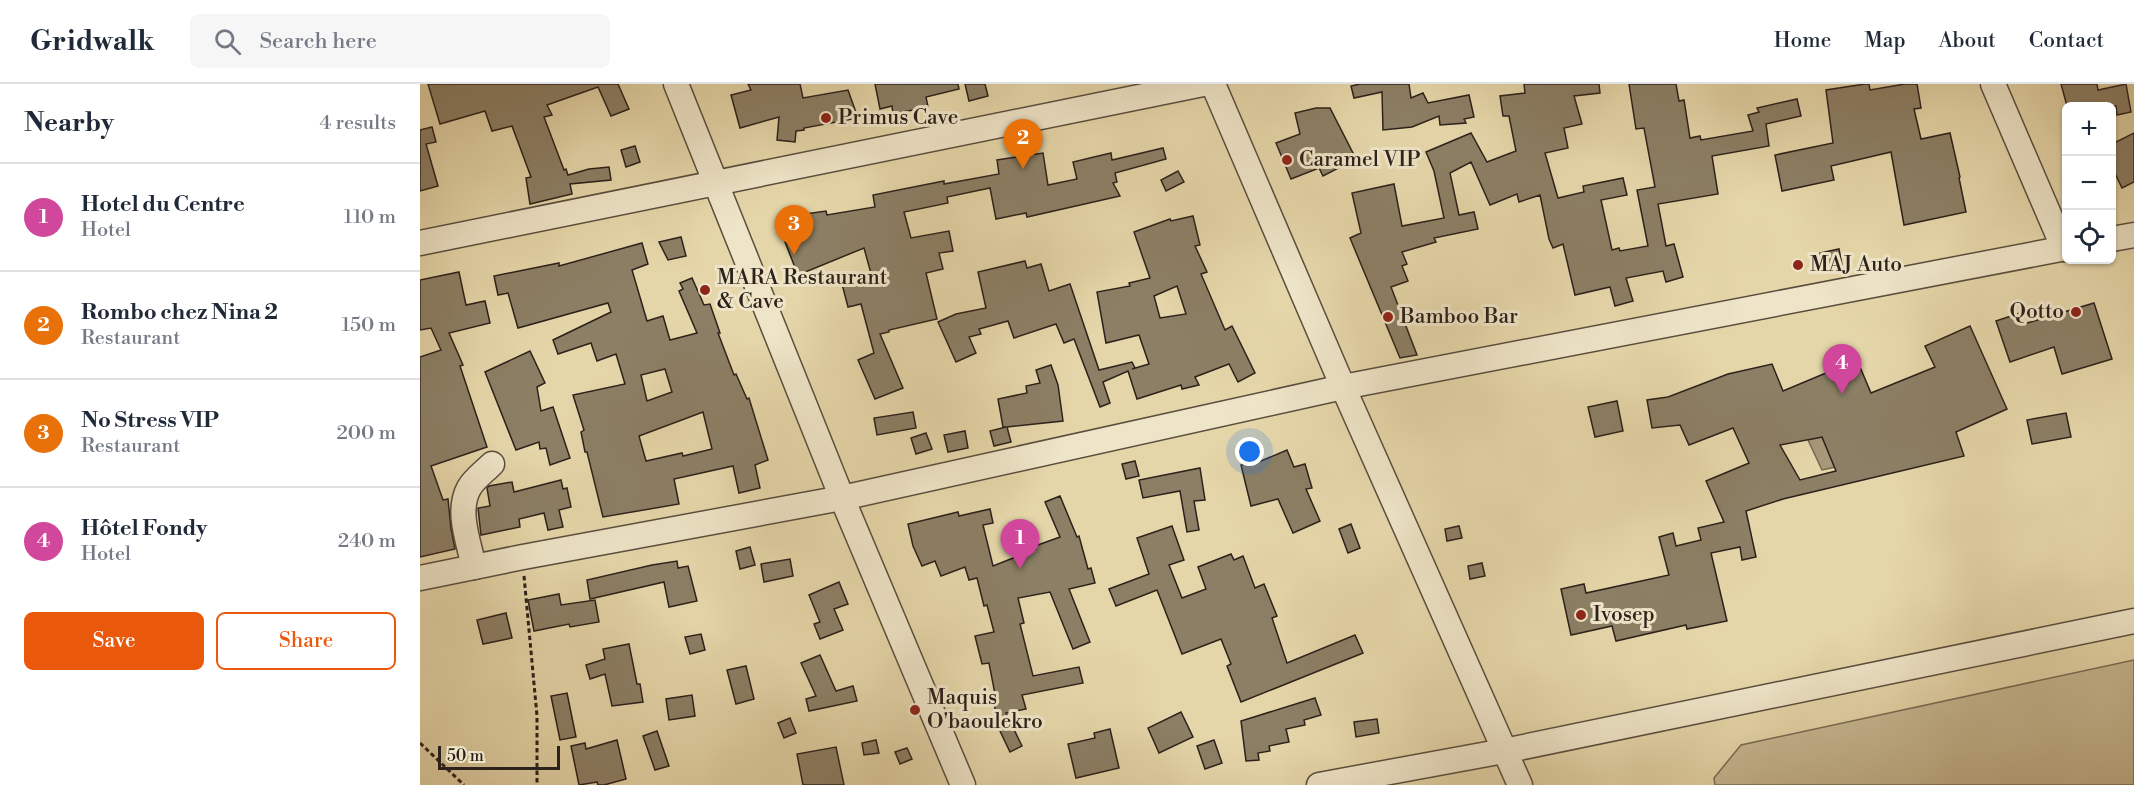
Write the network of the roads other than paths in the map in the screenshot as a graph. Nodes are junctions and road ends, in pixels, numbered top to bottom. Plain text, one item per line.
1 (676, 84) edge
2 (1203, 84) edge
3 (1213, 84) edge
4 (1993, 84) edge
5 (716, 184) junction
6 (2134, 235) edge
7 (2116, 238) edge
8 (2062, 242) edge
9 (420, 243) edge
10 (2062, 250) edge
11 (1343, 387) junction
12 (492, 464) dead end
13 (842, 498) junction
14 (474, 567) junction
15 (420, 578) edge
16 (2134, 621) edge
17 (1504, 751) junction
18 (963, 785) edge
19 (1319, 785) edge
20 (1520, 785) edge

1 - 5 street
2 - 5 street
3 - 11 street
4 - 8 street
5 - 9 street
5 - 13 street
6 - 7 street
10 - 11 street
11 - 13 street
11 - 17 street
12 - 14 street
13 - 14 street
13 - 18 street
14 - 15 street
16 - 17 street
17 - 19 street
17 - 20 street

